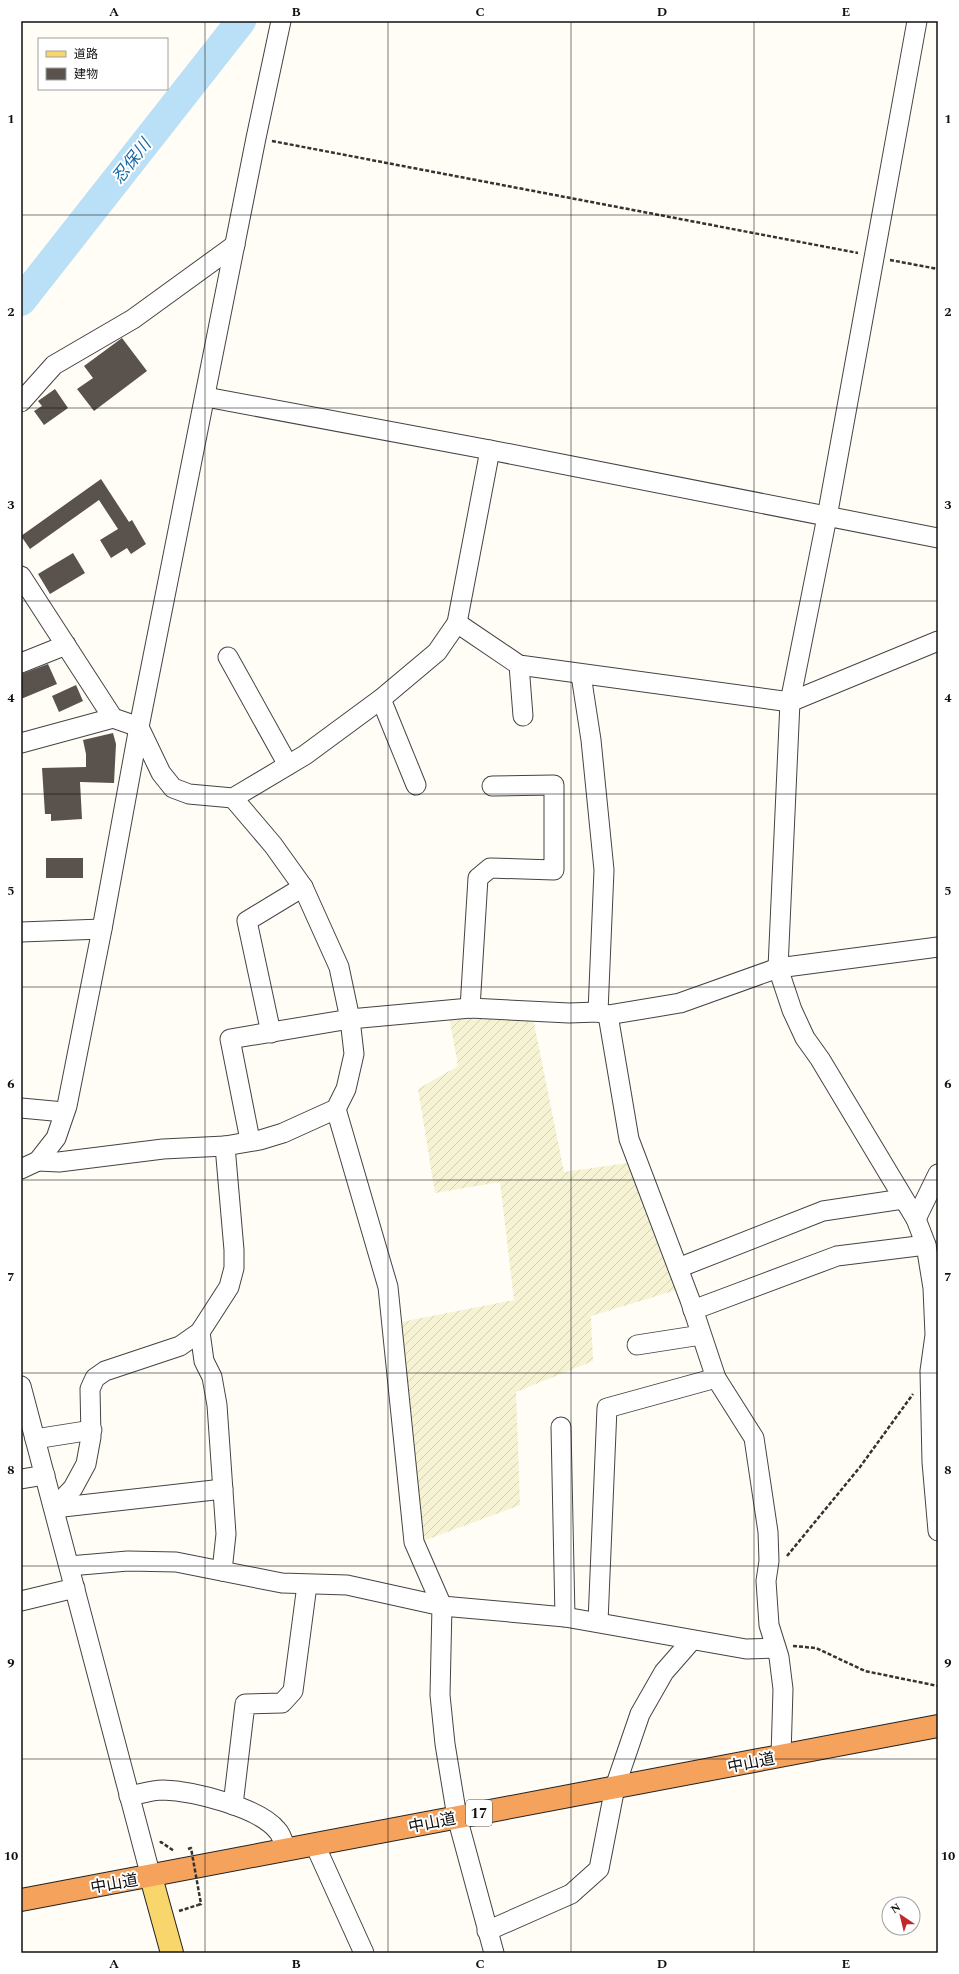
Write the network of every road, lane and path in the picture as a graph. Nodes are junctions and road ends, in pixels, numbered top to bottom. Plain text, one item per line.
1 (281, 21) edge
2 (917, 21) edge
3 (256, 138) junction
4 (235, 245) junction
5 (875, 257) junction
6 (938, 269) edge
7 (206, 397) junction
8 (21, 402) edge
9 (490, 450) junction
10 (827, 517) junction
11 (938, 538) edge
12 (21, 576) edge
13 (457, 624) junction
14 (938, 641) edge
15 (66, 645) junction
16 (228, 657) dead end
17 (21, 663) edge
18 (519, 665) junction
19 (582, 675) junction
20 (381, 698) junction
21 (790, 702) junction
22 (523, 716) dead end
23 (113, 718) junction
24 (138, 727) junction
25 (21, 743) edge
26 (288, 765) junction
27 (416, 785) dead end
28 (492, 786) dead end
29 (233, 798) junction
30 (303, 887) junction
31 (102, 930) junction
32 (21, 932) edge
33 (938, 947) edge
34 (778, 968) junction
35 (470, 1008) junction
36 (603, 1014) junction
37 (350, 1019) junction
38 (271, 1033) junction
39 (21, 1108) edge
40 (336, 1109) junction
41 (64, 1112) junction
42 (250, 1140) junction
43 (225, 1146) junction
44 (38, 1161) junction
45 (21, 1169) edge
46 (938, 1174) edge
47 (904, 1199) junction
48 (916, 1219) junction
49 (926, 1245) junction
50 (678, 1268) junction
51 (693, 1310) junction
52 (200, 1332) junction
53 (701, 1335) junction
54 (637, 1345) dead end
55 (930, 1371) junction
56 (716, 1378) junction
57 (21, 1386) edge
58 (561, 1427) dead end
59 (92, 1430) junction
60 (35, 1439) junction
61 (45, 1475) junction
62 (21, 1478) edge
63 (223, 1489) junction
64 (54, 1508) junction
65 (938, 1531) edge
66 (786, 1557) dead end
67 (69, 1566) junction
68 (222, 1571) junction
69 (307, 1585) junction
70 (76, 1588) junction
71 (21, 1601) edge
72 (442, 1606) junction
73 (565, 1617) junction
74 (598, 1622) junction
75 (692, 1640) junction
76 (776, 1648) junction
77 (938, 1686) edge
78 (938, 1726) edge
79 (781, 1756) junction
80 (615, 1787) junction
81 (129, 1796) junction
82 (233, 1805) junction
83 (457, 1817) junction
84 (163, 1843) dead end
85 (314, 1845) junction
86 (286, 1850) junction
87 (151, 1876) junction
88 (21, 1900) edge
89 (173, 1913) dead end
90 (487, 1931) junction
91 (172, 1953) edge
92 (364, 1953) edge
93 (494, 1953) edge

1 - 3 street
2 - 5 street
3 - 4 street
3 - 5 path
4 - 7 street
4 - 8 street
5 - 6 path
5 - 10 street
7 - 9 street
7 - 24 street
9 - 10 street
9 - 13 street
10 - 11 street
10 - 21 street
12 - 15 street
13 - 18 street
13 - 20 street
14 - 21 street
15 - 17 street
15 - 23 street
16 - 26 street
18 - 19 street
18 - 22 street
19 - 21 street
19 - 36 street
20 - 26 street
20 - 27 street
21 - 34 street
23 - 24 street
23 - 25 street
24 - 29 street
24 - 31 street
26 - 29 street
28 - 35 street
29 - 30 street
30 - 37 street
30 - 38 street
31 - 32 street
31 - 41 street
33 - 34 street
34 - 36 street
34 - 47 street
35 - 36 street
35 - 37 street
36 - 50 street
37 - 38 street
37 - 40 street
38 - 42 street
39 - 41 street
40 - 42 street
40 - 72 street
41 - 44 street
42 - 43 street
43 - 44 street
43 - 52 street
44 - 45 street
46 - 48 street
47 - 48 street
47 - 50 street
48 - 49 street
49 - 51 street
49 - 55 street
50 - 51 street
51 - 53 street
52 - 59 street
52 - 63 street
53 - 54 street
53 - 56 street
55 - 65 street
55 - 66 path
56 - 74 street
56 - 76 street
57 - 60 street
58 - 73 street
59 - 60 street
59 - 64 street
60 - 61 street
61 - 62 street
61 - 64 street
63 - 64 street
63 - 68 street
64 - 67 street
67 - 68 street
67 - 70 street
68 - 69 street
69 - 72 street
69 - 82 street
70 - 71 street
70 - 81 street
72 - 73 street
72 - 83 street
73 - 74 street
74 - 75 street
75 - 76 street
75 - 80 street
76 - 77 path
76 - 79 street
78 - 79 highway, 中山道 / 17
79 - 80 highway, 中山道 / 17
80 - 83 highway, 中山道 / 17
80 - 90 street
81 - 82 street
81 - 87 street
82 - 86 street
83 - 85 highway, 中山道 / 17
83 - 90 street
84 - 89 path, bridge
85 - 86 highway, 中山道 / 17
85 - 92 street
86 - 87 highway, 中山道 / 17
87 - 88 highway, 中山道 / 17
87 - 91 main road
90 - 93 street

